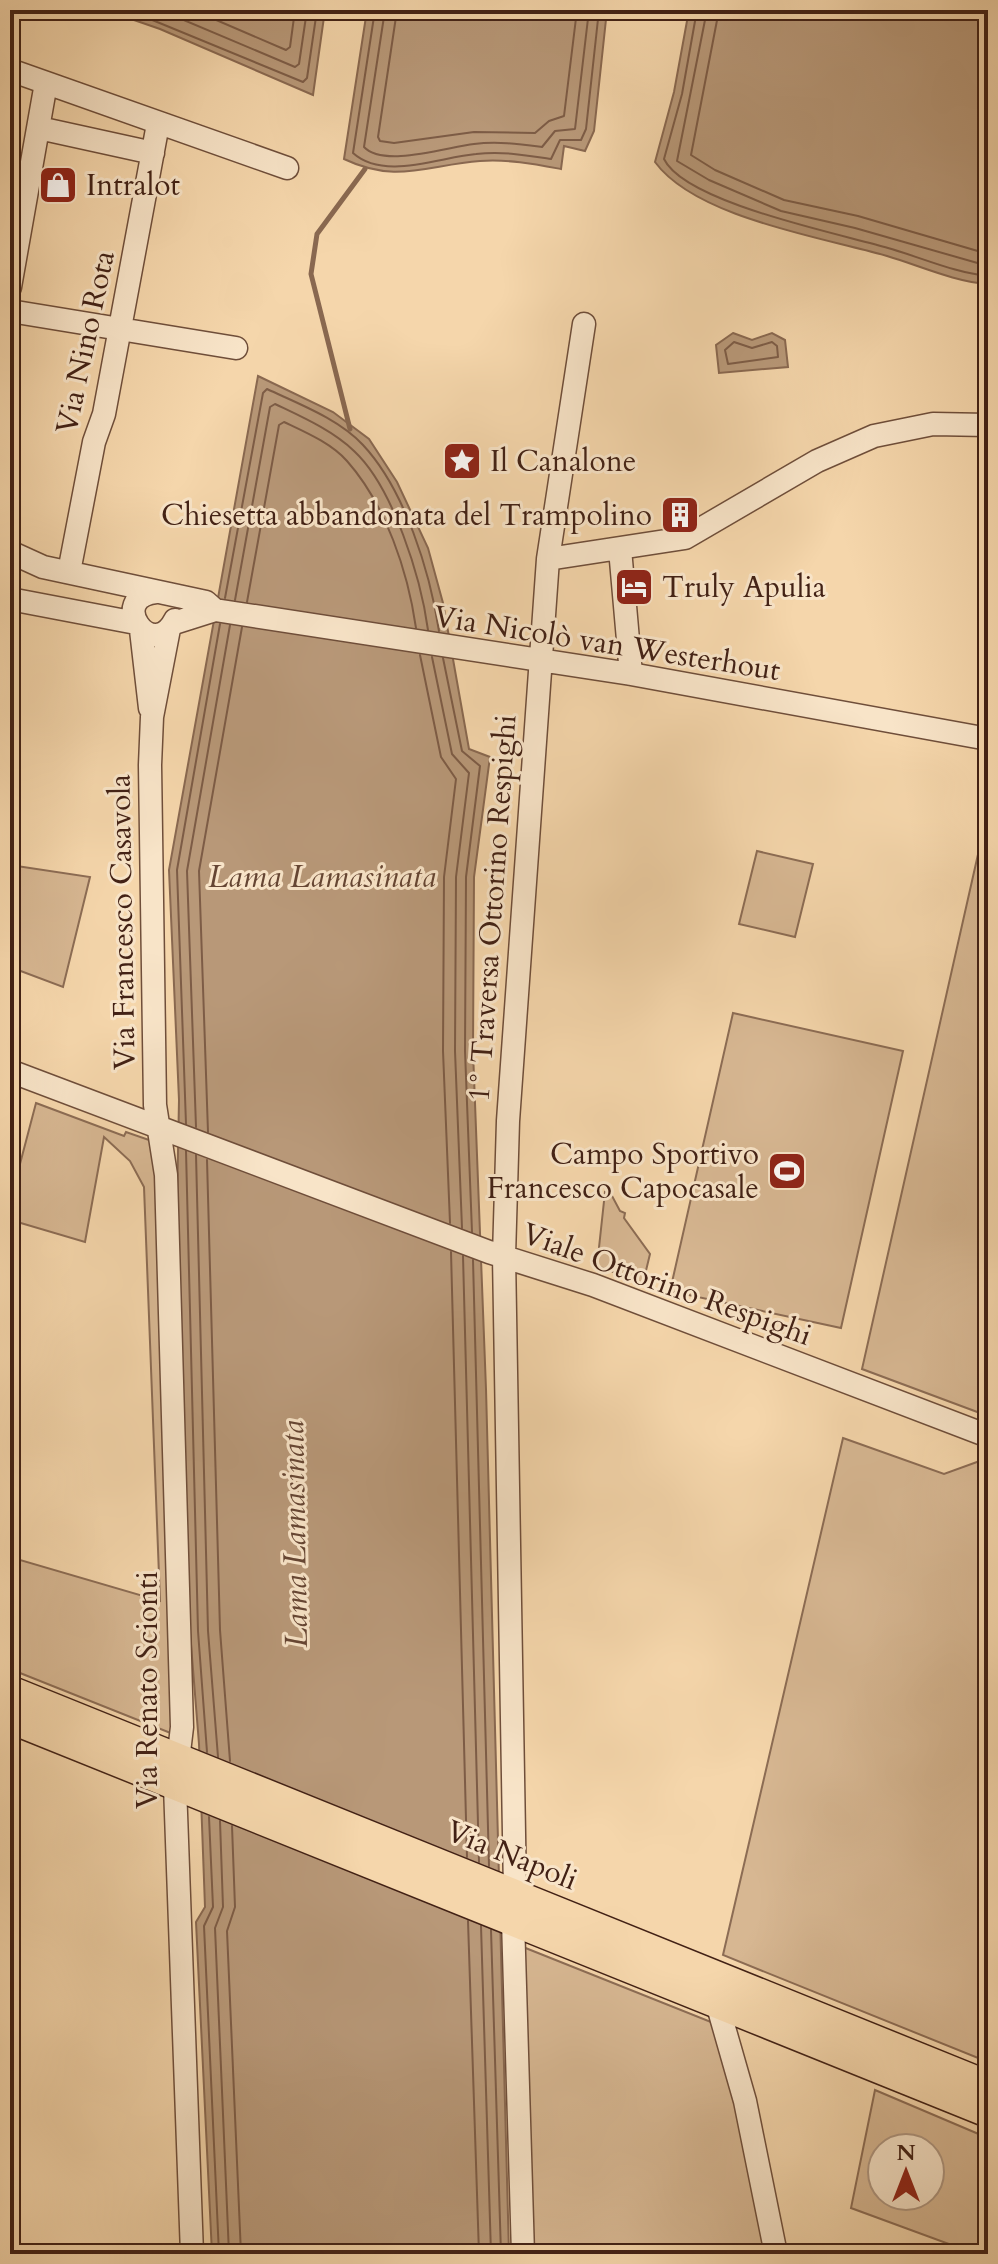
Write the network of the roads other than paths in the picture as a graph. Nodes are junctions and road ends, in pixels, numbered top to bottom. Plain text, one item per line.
1 (10, 70) edge
2 (46, 83) junction
3 (158, 124) junction
4 (39, 128) junction
5 (153, 153) junction
6 (287, 168) dead end
7 (10, 287) edge
8 (10, 311) edge
9 (584, 324) dead end
10 (121, 328) junction
11 (236, 348) dead end
12 (988, 425) edge
13 (620, 549) junction
14 (10, 552) edge
15 (548, 559) junction
16 (69, 572) junction
17 (160, 594) junction
18 (10, 599) edge
19 (215, 610) junction
20 (138, 626) junction
21 (171, 626) junction
22 (534, 660) junction
23 (631, 674) junction
24 (152, 717) junction
25 (988, 739) edge
26 (10, 1071) edge
27 (162, 1129) junction
28 (498, 1255) junction
29 (988, 1436) edge
30 (10, 1690) edge
31 (10, 1719) edge
32 (183, 1775) junction
33 (514, 1906) junction
34 (717, 2003) junction
35 (988, 2085) edge
36 (988, 2113) edge
37 (192, 2254) edge
38 (523, 2254) edge
39 (776, 2254) edge

1 - 2 street
2 - 3 street
2 - 4 street
3 - 5 street, Via Nino Rota
3 - 6 street
4 - 5 street
4 - 7 street
5 - 10 street, Via Nino Rota
8 - 10 street
9 - 15 street, 1° Traversa Ottorino Respighi
10 - 11 street
10 - 16 street, Via Nino Rota
12 - 13 street
13 - 15 street
13 - 23 street
14 - 16 street, Via Nicolò van Westerhout
15 - 22 street, 1° Traversa Ottorino Respighi
16 - 17 street, Via Nicolò van Westerhout
17 - 19 street, Via Nicolò van Westerhout
17 - 20 street
17 - 21 street
18 - 20 street, Via Nicolò van Westerhout
19 - 21 street, Via Nicolò van Westerhout
19 - 22 street, Via Nicolò van Westerhout
20 - 21 street, Via Nicolò van Westerhout
20 - 24 street, Via Francesco Casavola
21 - 24 street, Via Francesco Casavola
22 - 23 street, Via Nicolò van Westerhout
22 - 28 street, 1° Traversa Ottorino Respighi
23 - 25 street, Via Nicolò van Westerhout
24 - 27 street, Via Francesco Casavola
26 - 27 street, Viale Ottorino Respighi
27 - 28 street, Viale Ottorino Respighi
27 - 32 street, Via Renato Scionti
28 - 29 street, Viale Ottorino Respighi
28 - 33 street
30 - 32 main road, Via Napoli
31 - 32 main road, Via Napoli
32 - 33 main road, Via Napoli
32 - 37 street, Via Renato Scionti
33 - 34 main road, Via Napoli
33 - 35 main road, Via Napoli
33 - 38 street
34 - 36 main road, Via Napoli
34 - 39 street

